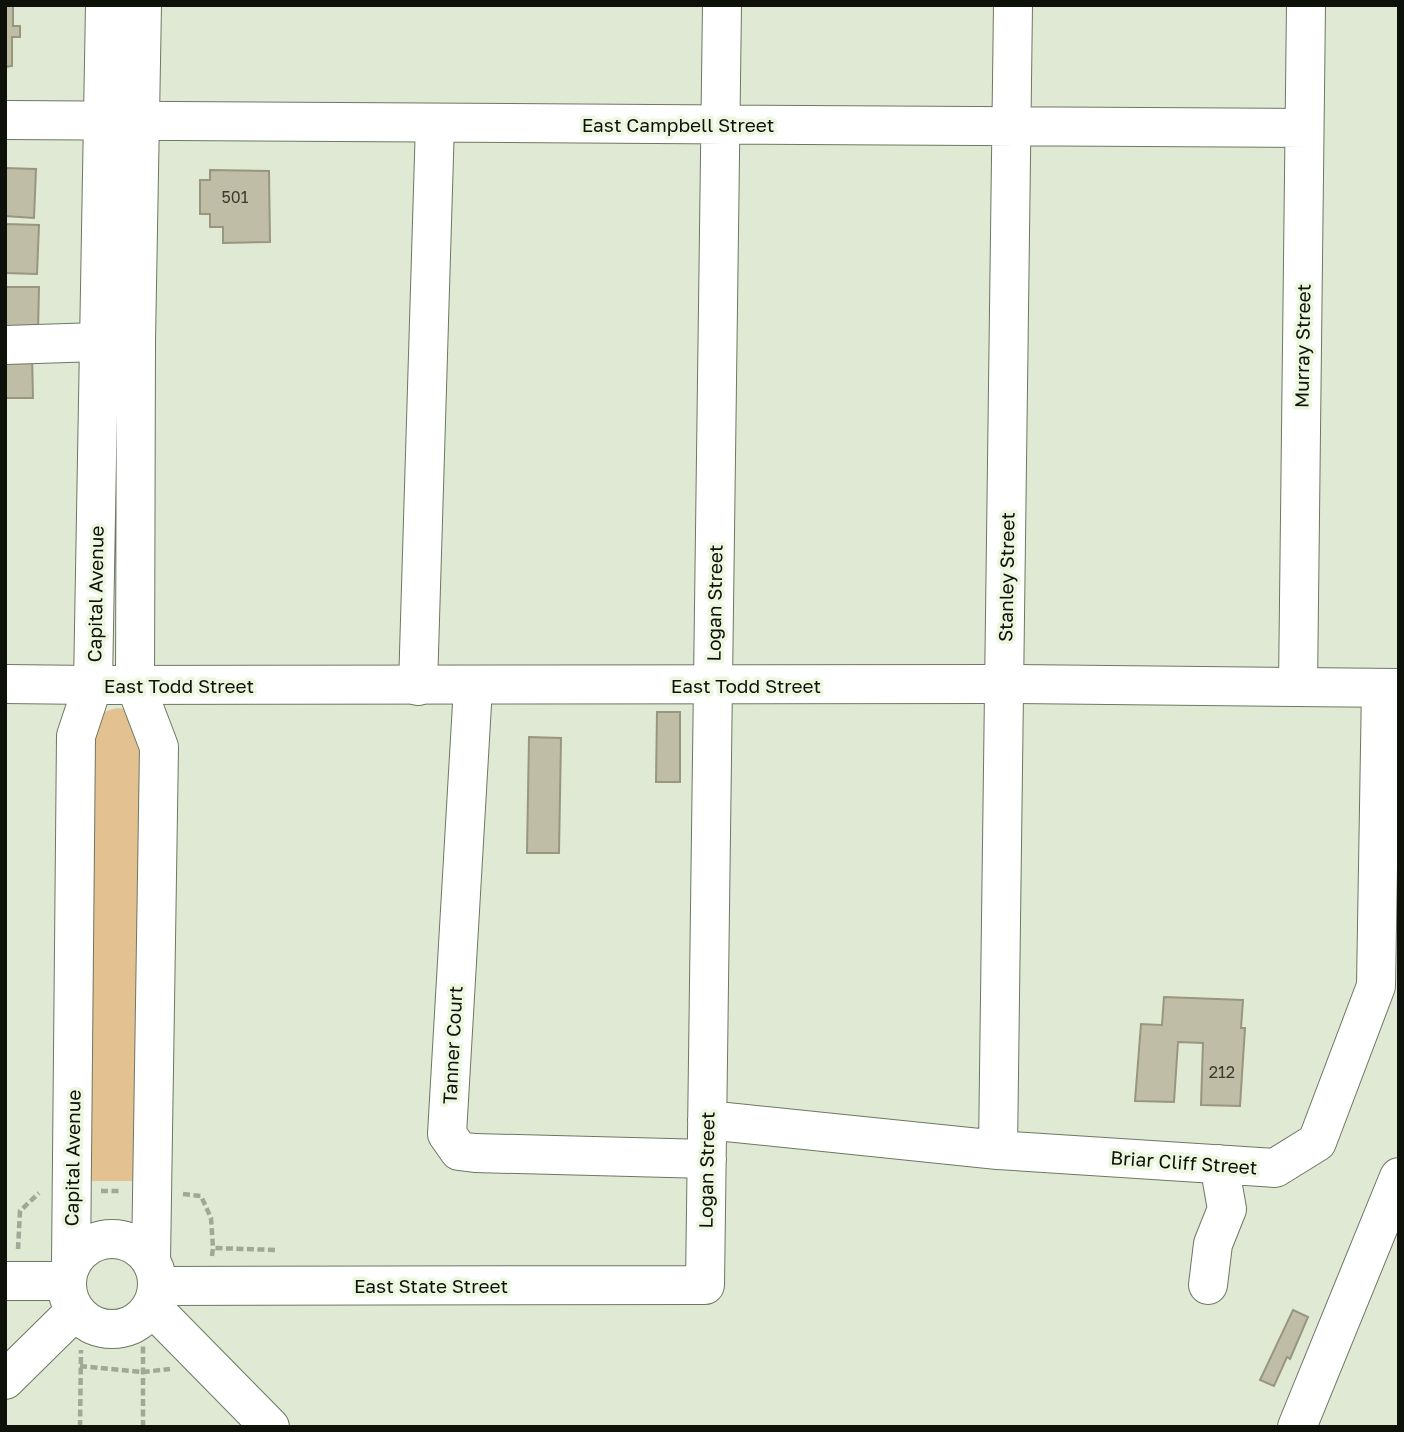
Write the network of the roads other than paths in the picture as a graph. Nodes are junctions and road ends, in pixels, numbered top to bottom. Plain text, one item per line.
1 (105, 5) edge
2 (142, 5) edge
3 (722, 5) edge
4 (1013, 5) edge
5 (1306, 5) edge
6 (5, 120) edge
7 (122, 121) junction
8 (435, 123) junction
9 (720, 125) junction
10 (1012, 126) junction
11 (1304, 128) junction
12 (118, 342) junction
13 (5, 345) edge
14 (5, 684) edge
15 (135, 684) junction
16 (1004, 684) junction
17 (93, 685) junction
18 (713, 685) junction
19 (418, 687) junction
20 (473, 687) junction
21 (1298, 687) junction
22 (1390, 688) edge
23 (707, 1120) junction
24 (998, 1150) junction
25 (707, 1159) junction
26 (1219, 1164) junction
27 (1399, 1177) edge
28 (17, 1273) edge
29 (1208, 1284) dead end
30 (705, 1285) joint
31 (71, 1286) junction
32 (151, 1292) junction
33 (5, 1380) edge
34 (270, 1427) edge
35 (1297, 1427) edge

1 - 7 street, Capital Avenue
2 - 7 street, Capital Avenue
3 - 9 street, Logan Street
4 - 10 street, Stanley Street
5 - 11 street, Murray Street
6 - 7 street, East Campbell Street
7 - 8 street, East Campbell Street
7 - 12 street, Capital Avenue
8 - 9 street, East Campbell Street
8 - 19 street
9 - 10 street, East Campbell Street
9 - 18 street, Logan Street
10 - 11 street, East Campbell Street
10 - 16 street, Stanley Street
11 - 21 street, Murray Street
12 - 13 street
12 - 15 street, Capital Avenue
12 - 17 street, Capital Avenue
14 - 17 street, East Todd Street
15 - 17 street, East Todd Street
15 - 19 street, East Todd Street
15 - 32 street, Capital Avenue
16 - 18 street, East Todd Street
16 - 21 street, East Todd Street
16 - 24 street, Stanley Street
17 - 31 street, Capital Avenue
18 - 20 street, East Todd Street
18 - 23 street, Logan Street
19 - 20 street, East Todd Street
20 - 25 street, Tanner Court
21 - 22 street, East Todd Street
22 - 26 street, Briar Cliff Street
23 - 24 street, Briar Cliff Street
23 - 25 street, Logan Street
24 - 26 street, Briar Cliff Street
25 - 30 street, Logan Street
26 - 29 street
27 - 35 street
28 - 31 street
30 - 32 street, East State Street
31 - 32 street
31 - 32 street, Capital Avenue
31 - 33 street
32 - 34 street

